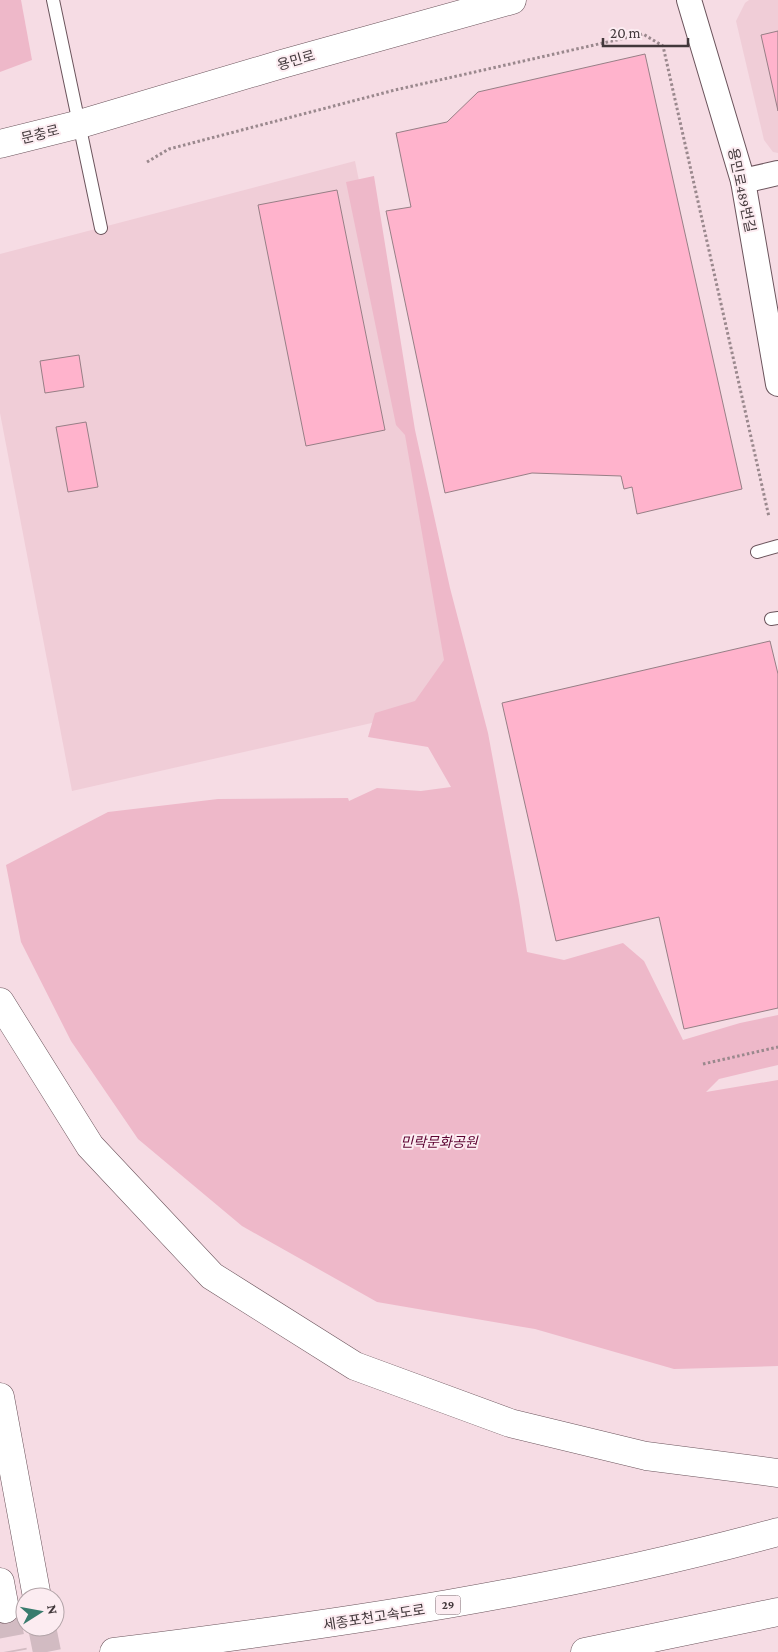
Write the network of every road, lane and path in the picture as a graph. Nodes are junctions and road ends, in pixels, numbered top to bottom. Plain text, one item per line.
1 (53, 0) edge
2 (512, 0) edge
3 (689, 0) edge
4 (80, 124) junction
5 (0, 144) edge
6 (146, 162) dead end
7 (778, 173) edge
8 (743, 181) junction
9 (100, 228) dead end
10 (778, 384) edge
11 (769, 517) dead end
12 (778, 546) edge
13 (757, 552) dead end
14 (0, 1002) edge
15 (778, 1046) edge
16 (703, 1064) dead end
17 (0, 1398) edge
18 (778, 1473) edge
19 (778, 1532) edge
20 (0, 1582) edge
21 (35, 1587) edge
22 (5, 1609) dead end
23 (778, 1612) edge
24 (114, 1652) edge
25 (585, 1652) edge

1 - 4 lane
2 - 4 main road, 용민로
3 - 8 street, 용민로489번길
4 - 5 main road, 문충로
4 - 9 lane
6 - 11 path
7 - 8 street
8 - 10 street, 용민로489번길
12 - 13 lane
14 - 18 main road
15 - 16 path
17 - 21 main road
19 - 24 main road, 세종포천고속도로 / 29
20 - 22 main road
23 - 25 main road

